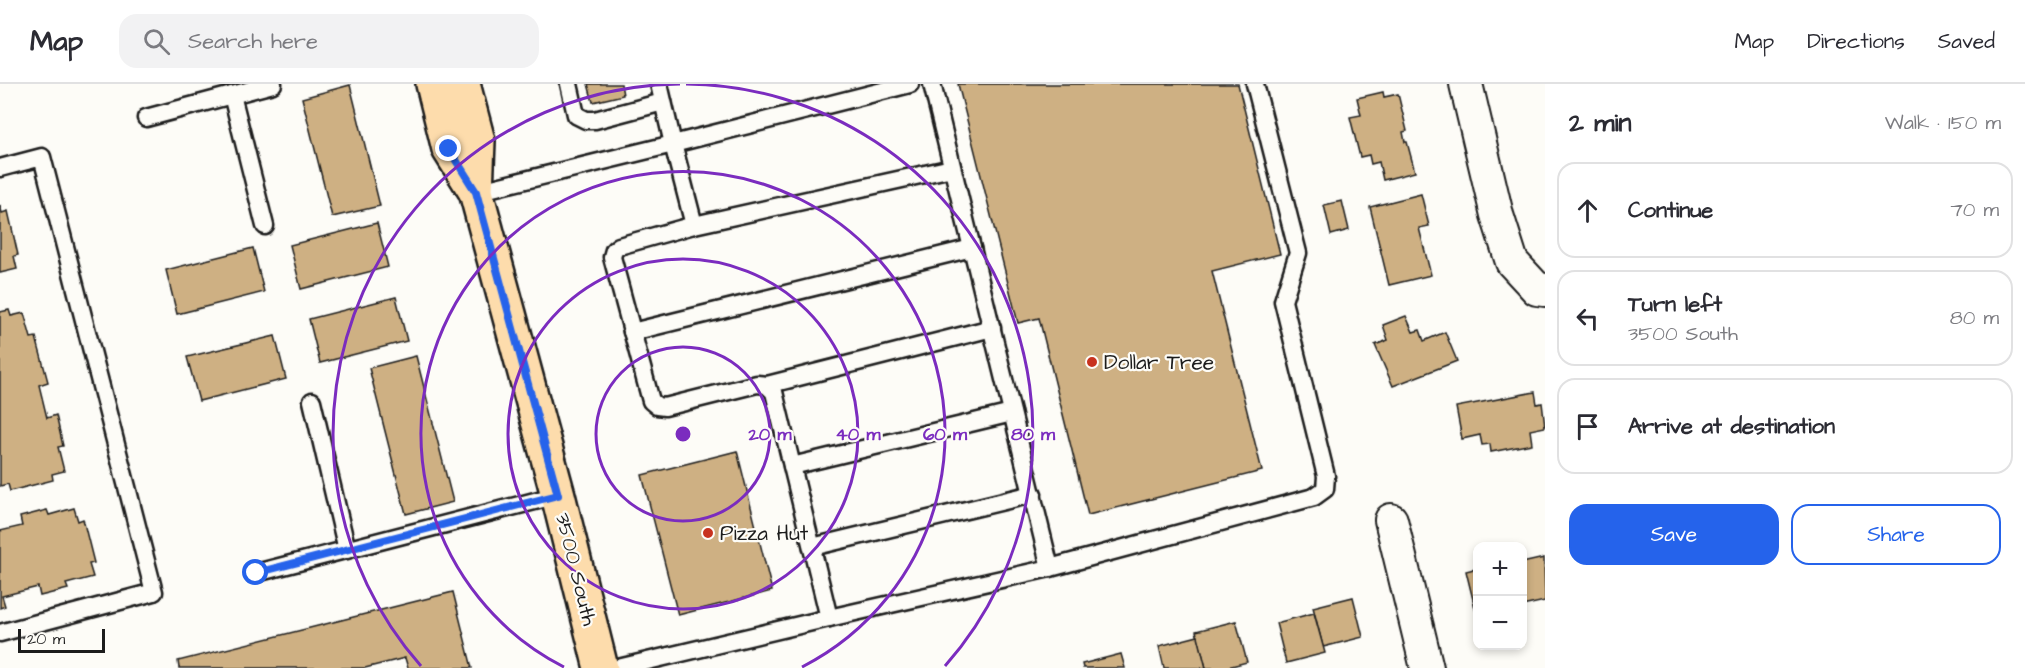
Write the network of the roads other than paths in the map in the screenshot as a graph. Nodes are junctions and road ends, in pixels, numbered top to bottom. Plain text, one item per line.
1 (273, 84) edge
2 (433, 84) edge
3 (463, 84) edge
4 (568, 84) edge
5 (659, 84) edge
6 (910, 84) edge
7 (932, 84) edge
8 (1255, 84) edge
9 (1466, 84) edge
10 (232, 95) junction
11 (663, 102) junction
12 (146, 117) dead end
13 (674, 144) junction
14 (0, 168) edge
15 (952, 168) junction
16 (476, 192) junction
17 (694, 225) junction
18 (265, 226) dead end
19 (972, 248) junction
20 (1545, 290) edge
21 (992, 328) junction
22 (632, 332) junction
23 (767, 385) junction
24 (312, 401) dead end
25 (1012, 413) junction
26 (792, 466) junction
27 (1033, 494) junction
28 (558, 495) junction
29 (1391, 520) dead end
30 (812, 547) junction
31 (347, 550) junction
32 (1050, 568) junction
33 (256, 573) dead end
34 (829, 618) junction
35 (0, 633) edge
36 (601, 668) edge
37 (618, 668) edge
38 (1427, 668) edge

1 - 10 lane
2 - 16 main road, 3500 South
3 - 16 main road, 3500 South
4 - 11 lane
5 - 11 lane
6 - 13 lane
7 - 15 lane
8 - 32 lane
9 - 20 street
10 - 12 lane
10 - 18 lane
11 - 13 lane
13 - 16 lane
13 - 17 lane
14 - 35 lane
15 - 17 lane
15 - 19 lane
16 - 28 main road, 3500 South
17 - 22 lane
19 - 21 lane
19 - 22 lane
21 - 23 lane
21 - 25 lane
22 - 23 lane
23 - 26 lane
24 - 31 lane
25 - 26 lane
25 - 27 lane
26 - 30 lane
27 - 30 lane
27 - 32 lane
28 - 31 lane
28 - 36 main road, 3500 South
29 - 38 street
30 - 34 lane
31 - 33 lane
32 - 34 lane
34 - 37 lane

